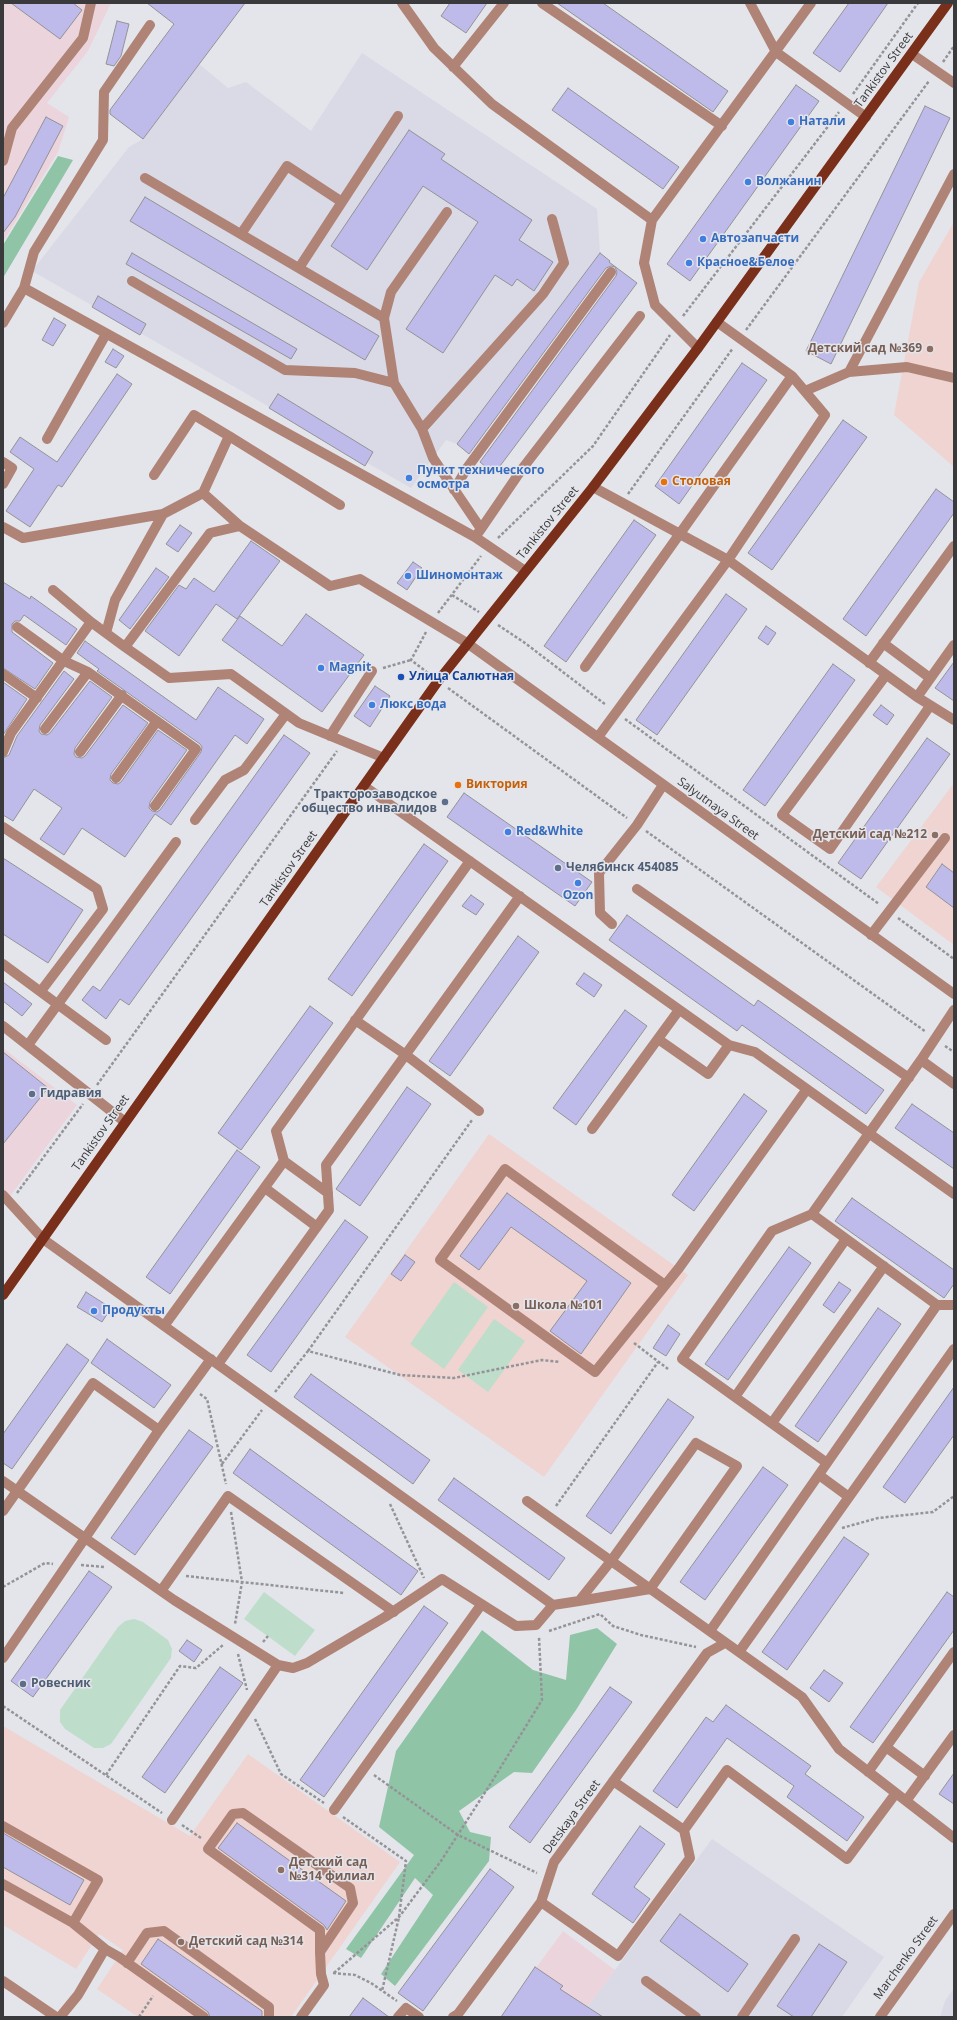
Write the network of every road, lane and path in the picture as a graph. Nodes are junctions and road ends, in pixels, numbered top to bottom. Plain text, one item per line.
1 (91, 3) edge
2 (402, 3) edge
3 (504, 3) edge
4 (542, 3) edge
5 (750, 3) edge
6 (811, 3) edge
7 (948, 3) edge
8 (150, 25) dead end
9 (954, 46) edge
10 (776, 52) junction
11 (912, 54) junction
12 (453, 66) junction
13 (936, 71) junction
14 (954, 83) edge
15 (398, 116) dead end
16 (866, 117) junction
17 (722, 126) junction
18 (3, 161) edge
19 (954, 174) edge
20 (145, 178) dead end
21 (342, 202) junction
22 (447, 212) dead end
23 (552, 219) dead end
24 (652, 220) junction
25 (242, 234) junction
26 (299, 268) junction
27 (611, 272) dead end
28 (132, 281) dead end
29 (24, 288) junction
30 (640, 316) dead end
31 (384, 318) junction
32 (717, 322) junction
33 (3, 323) edge
34 (106, 334) junction
35 (740, 338) junction
36 (698, 348) junction
37 (849, 372) junction
38 (792, 376) junction
39 (954, 378) edge
40 (394, 383) junction
41 (804, 391) junction
42 (422, 429) junction
43 (229, 436) junction
44 (47, 439) dead end
45 (3, 462) edge
46 (154, 475) dead end
47 (3, 484) edge
48 (593, 487) junction
49 (454, 490) junction
50 (203, 493) junction
51 (621, 503) junction
52 (340, 505) dead end
53 (163, 514) junction
54 (240, 526) junction
55 (3, 527) edge
56 (478, 533) junction
57 (679, 534) junction
58 (954, 546) edge
59 (728, 560) junction
60 (525, 571) junction
61 (54, 590) dead end
62 (452, 594) dead end
63 (488, 618) junction
64 (91, 622) junction
65 (17, 627) dead end
66 (106, 633) junction
67 (883, 643) junction
68 (468, 644) junction
69 (954, 645) edge
70 (125, 647) junction
71 (412, 660) dead end
72 (64, 661) junction
73 (869, 663) junction
74 (585, 667) dead end
75 (372, 670) joint
76 (88, 672) junction
77 (3, 674) edge
78 (886, 675) junction
79 (930, 678) junction
80 (122, 696) junction
81 (917, 697) junction
82 (37, 698) junction
83 (930, 706) junction
84 (616, 713) junction
85 (286, 714) junction
86 (954, 720) edge
87 (157, 721) junction
88 (45, 729) dead end
89 (7, 731) edge
90 (330, 736) junction
91 (598, 737) junction
92 (344, 741) junction
93 (3, 752) edge
94 (80, 752) dead end
95 (384, 758) junction
96 (116, 778) dead end
97 (663, 785) junction
98 (364, 786) junction
99 (155, 806) dead end
100 (195, 820) dead end
101 (3, 827) edge
102 (945, 838) dead end
103 (176, 842) dead end
104 (470, 861) junction
105 (637, 889) dead end
106 (520, 896) junction
107 (889, 911) junction
108 (612, 924) dead end
109 (871, 935) junction
110 (954, 959) edge
111 (3, 964) edge
112 (41, 991) junction
113 (954, 994) edge
114 (58, 1004) junction
115 (679, 1010) junction
116 (954, 1010) edge
117 (355, 1020) junction
118 (3, 1026) edge
119 (658, 1039) junction
120 (106, 1040) dead end
121 (28, 1045) junction
122 (729, 1045) junction
123 (406, 1055) junction
124 (921, 1060) junction
125 (909, 1078) junction
126 (954, 1084) edge
127 (807, 1089) junction
128 (91, 1094) junction
129 (479, 1111) joint
130 (125, 1122) junction
131 (592, 1129) dead end
132 (870, 1133) junction
133 (284, 1161) junction
134 (265, 1188) junction
135 (328, 1193) junction
136 (954, 1194) edge
137 (6, 1199) edge
138 (812, 1214) junction
139 (317, 1227) junction
140 (846, 1238) junction
141 (43, 1239) junction
142 (884, 1266) junction
143 (666, 1285) junction
144 (3, 1295) edge
145 (954, 1296) edge
146 (937, 1304) junction
147 (951, 1305) edge
148 (164, 1326) junction
149 (625, 1336) junction
150 (954, 1349) edge
151 (308, 1351) junction
152 (214, 1361) junction
153 (658, 1362) junction
154 (583, 1364) junction
155 (668, 1369) dead end
156 (190, 1387) junction
157 (735, 1397) junction
158 (269, 1401) junction
159 (772, 1423) junction
160 (159, 1430) junction
161 (828, 1463) junction
162 (222, 1465) junction
163 (819, 1475) junction
164 (3, 1481) edge
165 (17, 1491) junction
166 (228, 1496) junction
167 (954, 1496) edge
168 (849, 1497) junction
169 (527, 1501) dead end
170 (389, 1502) dead end
171 (3, 1511) edge
172 (548, 1517) junction
173 (823, 1533) junction
174 (85, 1539) junction
175 (611, 1561) junction
176 (68, 1564) junction
177 (3, 1587) edge
178 (429, 1588) junction
179 (650, 1589) junction
180 (161, 1591) junction
181 (579, 1600) junction
182 (481, 1605) junction
183 (553, 1605) junction
184 (394, 1612) junction
185 (547, 1631) dead end
186 (710, 1631) junction
187 (234, 1636) junction
188 (532, 1636) dead end
189 (725, 1643) junction
190 (739, 1652) junction
191 (954, 1652) edge
192 (707, 1653) junction
193 (3, 1658) edge
194 (278, 1666) junction
195 (251, 1688) dead end
196 (3, 1706) edge
197 (250, 1707) junction
198 (954, 1735) edge
199 (886, 1747) junction
200 (364, 1768) junction
201 (868, 1772) junction
202 (106, 1776) junction
203 (925, 1776) junction
204 (614, 1781) junction
205 (896, 1793) junction
206 (906, 1801) junction
207 (334, 1810) junction
208 (172, 1820) junction
209 (3, 1826) edge
210 (684, 1830) junction
211 (458, 1835) junction
212 (954, 1838) edge
213 (211, 1845) junction
214 (549, 1878) junction
215 (3, 1884) edge
216 (540, 1902) junction
217 (954, 1914) edge
218 (399, 1916) junction
219 (73, 1922) junction
220 (795, 1939) dead end
221 (105, 1949) junction
222 (320, 1952) junction
223 (127, 1962) junction
224 (333, 1973) junction
225 (322, 1979) junction
226 (3, 1981) edge
227 (646, 1981) dead end
228 (160, 1986) junction
229 (382, 1991) junction
230 (406, 2008) junction
231 (56, 2017) edge
232 (60, 2017) edge
233 (139, 2017) edge
234 (204, 2017) edge
235 (269, 2017) edge
236 (301, 2017) edge
237 (398, 2017) edge
238 (419, 2017) edge
239 (453, 2017) edge
240 (696, 2017) edge
241 (742, 2017) edge
242 (880, 2017) edge

1 - 18 street
2 - 12 street
3 - 12 street
4 - 17 street
5 - 10 street
6 - 10 street
7 - 11 main road, Tankistov Street
8 - 29 street
9 - 13 path
10 - 16 street
10 - 17 street
11 - 13 street
11 - 16 main road, Tankistov Street
12 - 24 street
13 - 14 street
13 - 35 path
15 - 21 street
16 - 32 main road, Tankistov Street
17 - 24 street
19 - 37 street
20 - 25 street
21 - 25 street
21 - 26 street
22 - 31 street
23 - 42 street
24 - 36 street
25 - 26 street
26 - 31 street
27 - 49 street
28 - 40 street
29 - 33 street
29 - 34 street
30 - 56 street
31 - 40 street
32 - 35 street
32 - 36 main road, Tankistov Street
34 - 44 street
34 - 56 street
35 - 38 street
35 - 51 path
36 - 48 main road, Tankistov Street
37 - 39 street
37 - 41 street
38 - 41 street
38 - 57 street
40 - 42 street
41 - 59 street
42 - 49 street
43 - 46 street
43 - 50 street
43 - 52 street
45 - 47 street
48 - 51 street
48 - 60 main road, Tankistov Street
49 - 56 street
50 - 53 street
50 - 54 street, Salyutnaya Street
51 - 57 street
53 - 55 street
53 - 66 street
54 - 68 street, Salyutnaya Street
54 - 70 street
56 - 60 street
57 - 59 street
57 - 74 street
58 - 67 street
59 - 73 street
59 - 84 street
60 - 63 main road, Tankistov Street
61 - 64 street
62 - 63 path
63 - 68 main road, Tankistov Street
63 - 84 path
64 - 66 street
64 - 72 street
65 - 72 street
66 - 70 street
67 - 73 street
67 - 79 street
68 - 91 street, Salyutnaya Street
68 - 95 main road, Tankistov Street
69 - 79 street
70 - 85 street
71 - 75 path
72 - 76 street
72 - 82 street
73 - 78 street
75 - 90 street
76 - 80 street
76 - 88 street
77 - 82 street
78 - 81 street
78 - 83 street
79 - 81 street
80 - 87 street
80 - 94 street
81 - 83 street
82 - 89 street
83 - 86 street
84 - 91 street
84 - 107 path
85 - 90 street
85 - 100 street
87 - 96 street
87 - 99 street
89 - 93 street
90 - 92 street
91 - 97 street, Salyutnaya Street
92 - 95 street
92 - 128 path
95 - 98 main road, Tankistov Street
97 - 108 street
97 - 109 street, Salyutnaya Street
98 - 104 street
98 - 130 main road, Tankistov Street
101 - 112 street
102 - 107 street
103 - 114 street
104 - 106 street
104 - 117 street
105 - 125 street
106 - 115 street
106 - 123 street
107 - 109 street
107 - 110 path
109 - 113 street, Salyutnaya Street
111 - 112 street
112 - 114 street
114 - 120 street
114 - 121 street
115 - 119 street
115 - 122 street
116 - 124 street
117 - 123 street
117 - 133 street
118 - 121 street
119 - 122 street
119 - 131 street
121 - 128 street
122 - 127 street
123 - 129 street
123 - 135 street
124 - 125 street
124 - 126 street
125 - 132 street
127 - 132 street
127 - 143 street
128 - 130 street
128 - 137 path
129 - 151 path
130 - 141 main road, Tankistov Street
132 - 136 street
132 - 138 street
133 - 134 street
133 - 135 street
134 - 139 street
134 - 148 street
135 - 139 street
137 - 141 street
138 - 140 street
138 - 157 street
139 - 152 street
140 - 142 street
140 - 157 street
141 - 144 main road, Tankistov Street
141 - 148 street
142 - 146 street
142 - 159 street
143 - 149 street
143 - 154 street
145 - 147 street
146 - 147 street
146 - 161 street
148 - 152 street
149 - 153 path
149 - 154 street
150 - 168 street
151 - 154 path
151 - 158 path
152 - 156 street
152 - 158 street
153 - 155 path
153 - 172 path
156 - 160 street
156 - 162 path
157 - 159 street
158 - 162 path
158 - 183 street
159 - 161 street
160 - 165 street
160 - 174 street
161 - 163 street
162 - 166 path
163 - 168 street
163 - 186 street
164 - 165 street
165 - 171 street
165 - 174 street
166 - 180 street
166 - 184 street
166 - 187 path
167 - 173 path
168 - 173 street
169 - 172 street
170 - 178 path
172 - 175 street
173 - 190 street
174 - 176 street
174 - 180 street
175 - 179 street
175 - 179 street
175 - 181 street
176 - 177 path
176 - 193 street
178 - 182 street
178 - 184 street
179 - 181 street
179 - 186 street
180 - 187 street
181 - 183 street
182 - 183 street
182 - 200 street
184 - 194 street
185 - 192 path
186 - 189 street
187 - 194 street
187 - 195 path
187 - 202 path
188 - 211 path
189 - 190 street
189 - 192 street, Detskaya Street
190 - 201 street
191 - 199 street
192 - 204 street, Detskaya Street
194 - 197 street
196 - 202 path
197 - 207 path
197 - 208 street
198 - 203 street
199 - 201 street
199 - 203 street
200 - 207 street
200 - 211 path
201 - 205 street
202 - 208 path
203 - 206 street
204 - 210 street
204 - 214 street, Detskaya Street
205 - 206 street
205 - 210 street
206 - 212 street
207 - 218 path
208 - 213 path
209 - 219 street
210 - 216 street
211 - 214 path
211 - 218 path
213 - 222 street
213 - 222 street
214 - 216 street, Detskaya Street
215 - 219 street
216 - 239 street, Detskaya Street
217 - 242 street, Marchenko Street
218 - 224 path
218 - 229 path
219 - 221 street
220 - 241 street
221 - 223 street
221 - 232 street
222 - 225 street
223 - 228 street
223 - 235 street
224 - 225 path
224 - 229 path
225 - 236 street
226 - 231 street
227 - 240 street
228 - 233 path
228 - 234 street
229 - 230 path
230 - 237 street
230 - 238 street

